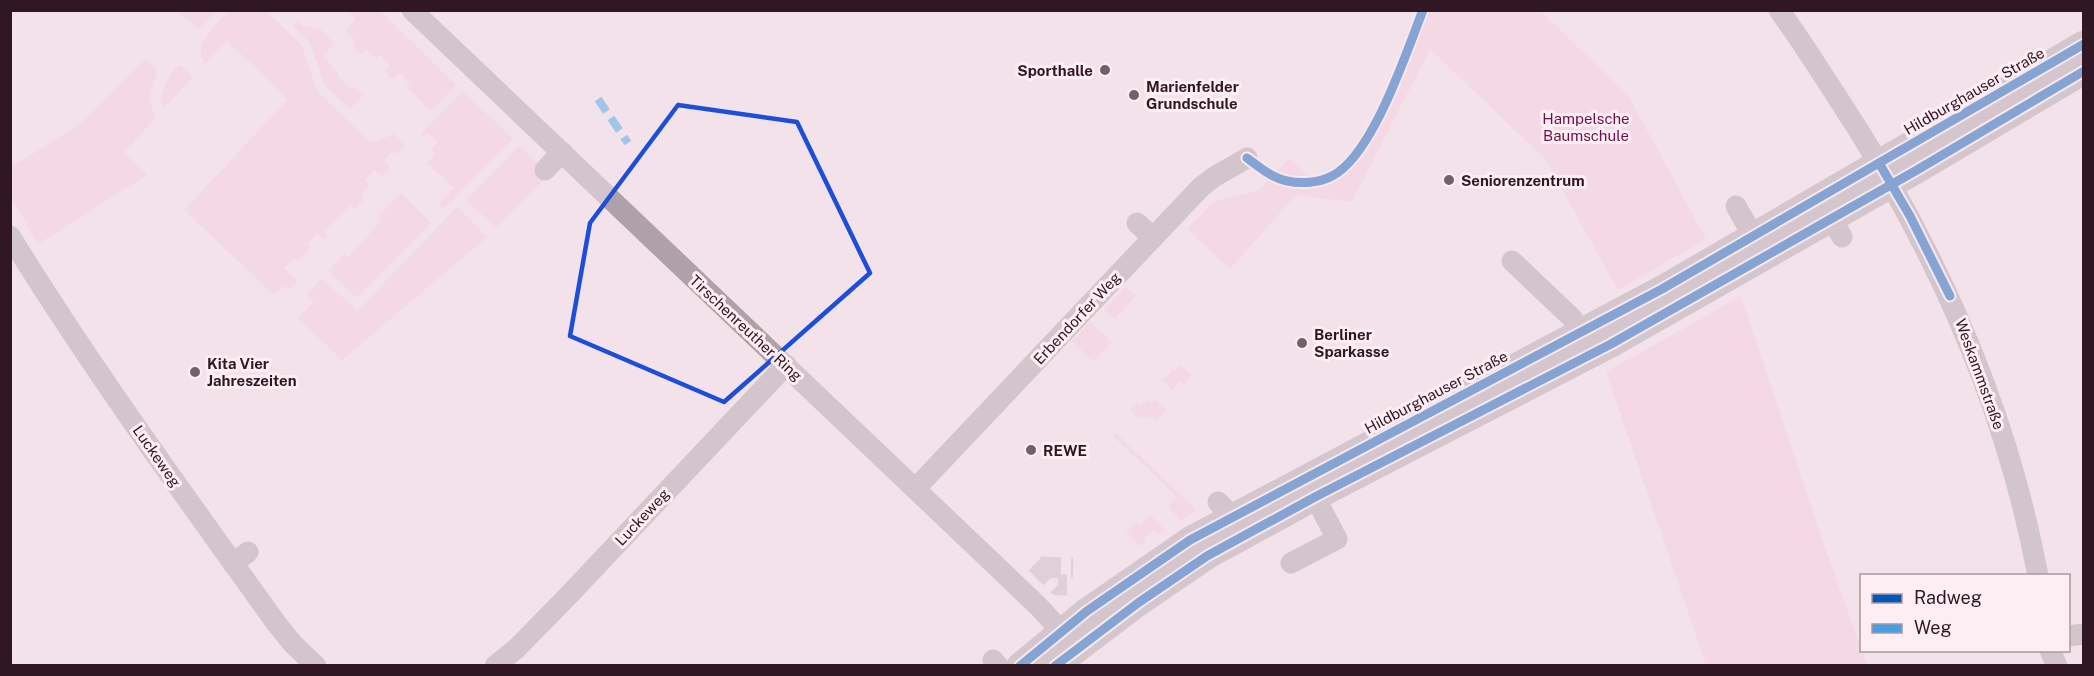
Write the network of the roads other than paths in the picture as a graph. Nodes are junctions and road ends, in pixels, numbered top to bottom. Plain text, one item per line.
1 (412, 10) edge
2 (1779, 10) edge
3 (2084, 44) edge
4 (2084, 71) edge
5 (1948, 137) junction
6 (562, 152) junction
7 (1247, 158) dead end
8 (545, 170) dead end
9 (1885, 174) junction
10 (1829, 219) junction
11 (1137, 223) dead end
12 (10, 236) edge
13 (1153, 238) junction
14 (1512, 261) dead end
15 (1581, 334) junction
16 (786, 365) junction
17 (915, 489) junction
18 (1315, 497) junction
19 (1291, 563) dead end
20 (2038, 574) edge
21 (1131, 593) junction
22 (1069, 640) junction
23 (316, 666) edge
24 (495, 666) edge
25 (1020, 666) edge
26 (1055, 666) edge

1 - 6 street, Tirschenreuther Ring
2 - 9 street, Weskammstraße
3 - 5 main road, Hildburghauser Straße
4 - 5 main road, Hildburghauser Straße
5 - 9 main road, Hildburghauser Straße
6 - 8 street
6 - 16 street, Tirschenreuther Ring
7 - 13 street, Erbendorfer Weg
9 - 10 main road, Hildburghauser Straße
9 - 20 street, Weskammstraße
10 - 15 main road, Hildburghauser Straße
10 - 18 main road, Hildburghauser Straße
11 - 13 street
12 - 23 street, Luckeweg
13 - 17 street, Erbendorfer Weg
14 - 15 street
15 - 21 main road, Hildburghauser Straße
16 - 17 street, Tirschenreuther Ring
16 - 24 street, Luckeweg
17 - 22 street, Tirschenreuther Ring
18 - 19 street
18 - 21 main road, Hildburghauser Straße
21 - 22 main road, Hildburghauser Straße
22 - 25 main road, Hildburghauser Straße
22 - 26 main road, Hildburghauser Straße

